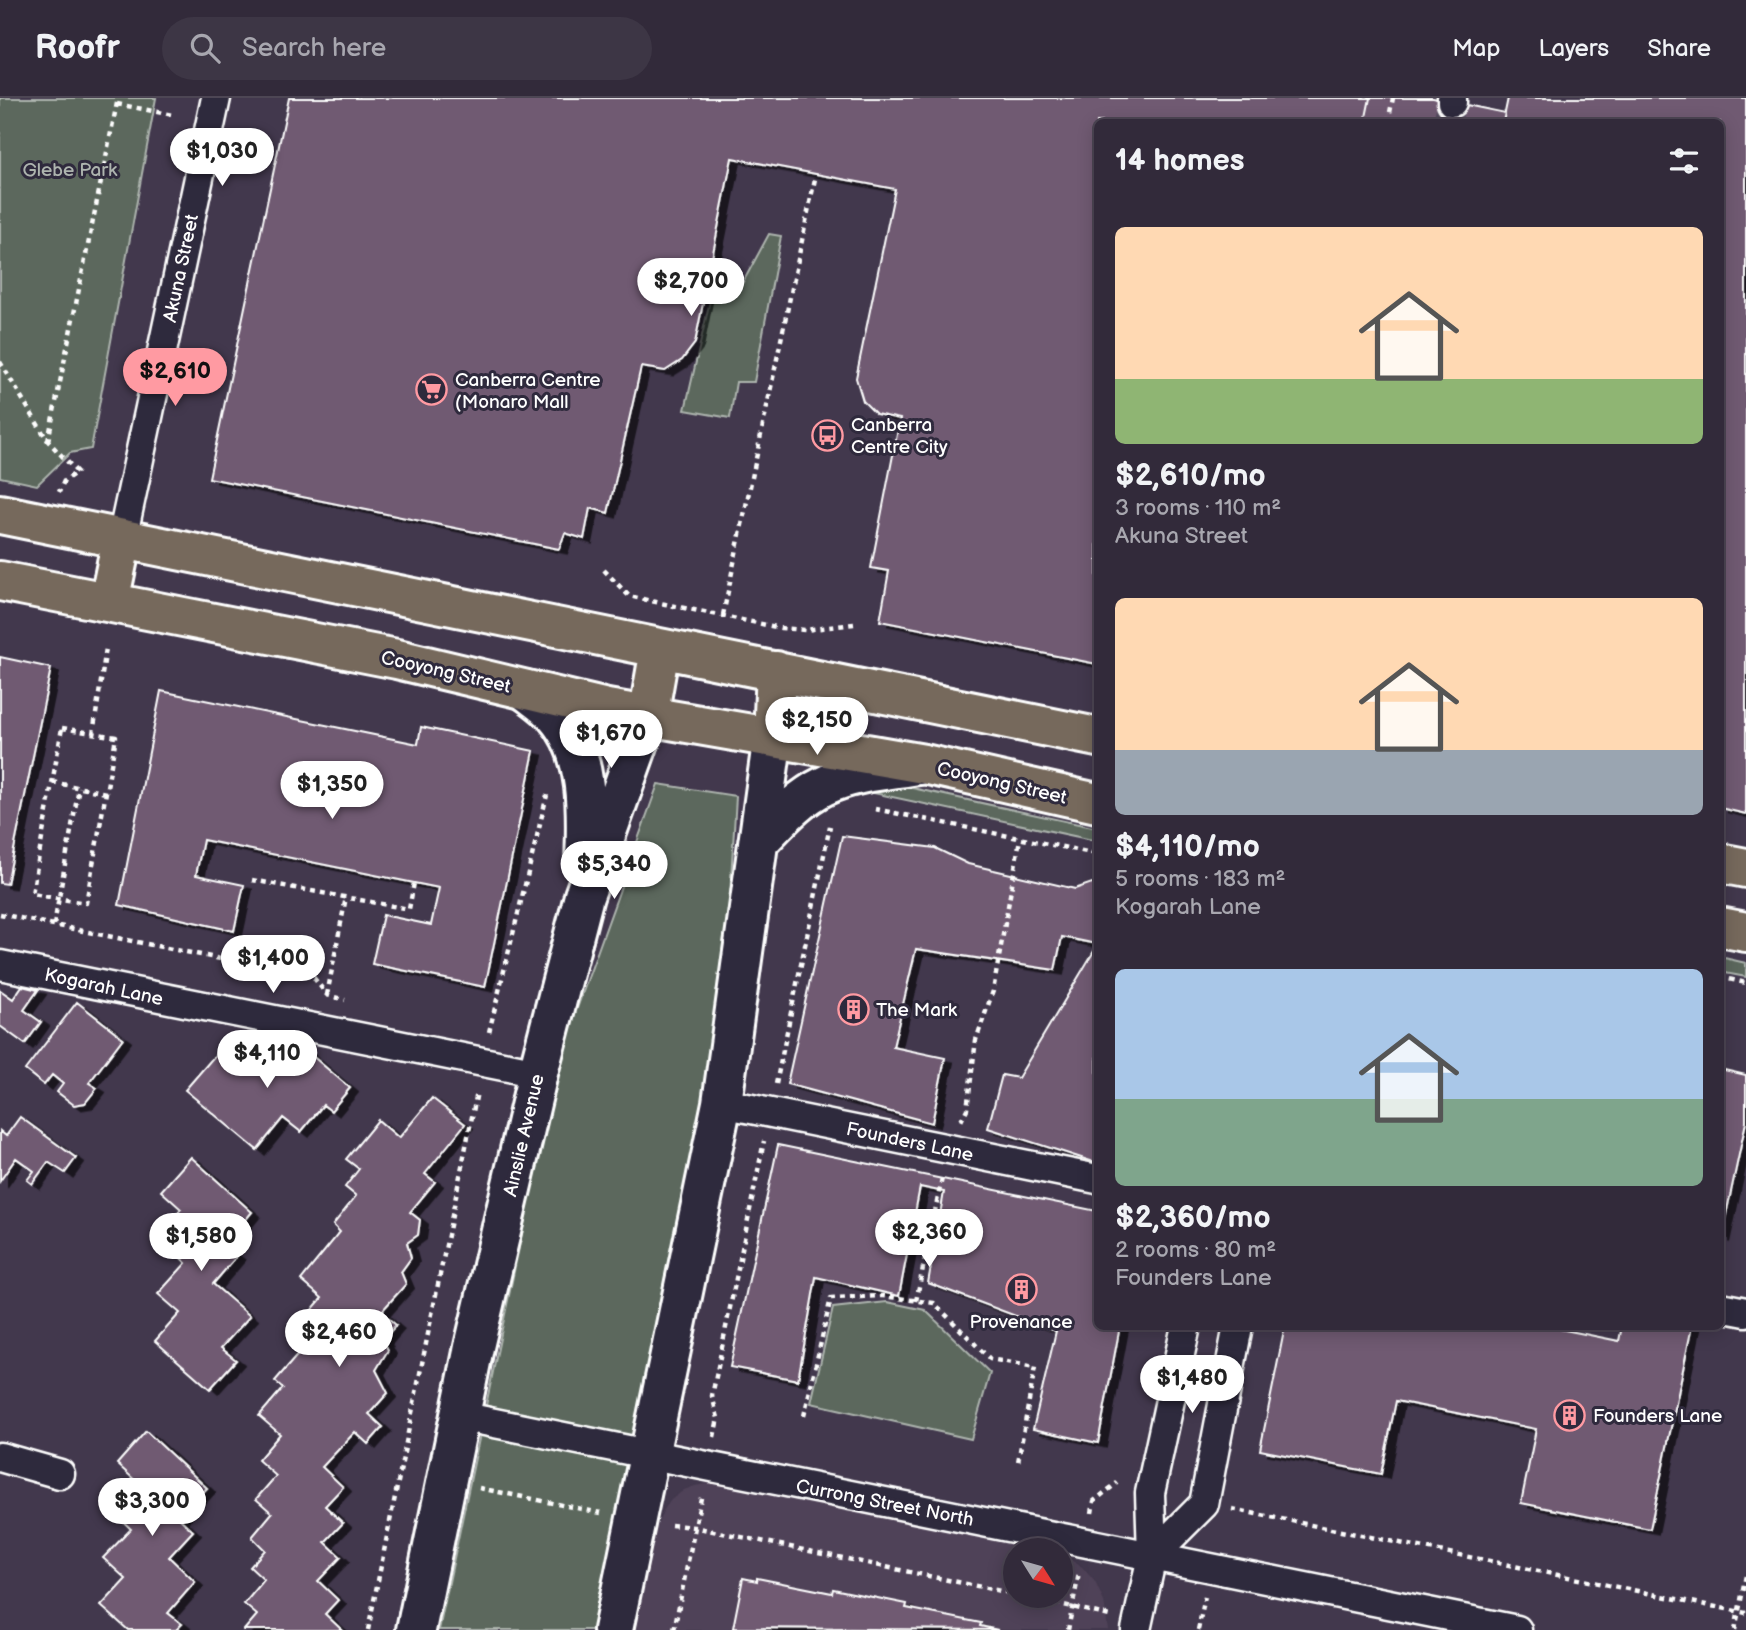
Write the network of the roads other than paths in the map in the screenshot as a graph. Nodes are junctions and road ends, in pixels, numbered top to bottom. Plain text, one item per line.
1 (216, 98) edge
2 (0, 514) edge
3 (122, 539) junction
4 (0, 581) edge
5 (109, 602) junction
6 (660, 649) junction
7 (776, 671) junction
8 (525, 690) junction
9 (648, 716) junction
10 (773, 736) junction
11 (1094, 736) edge
12 (924, 764) junction
13 (1094, 802) edge
14 (758, 842) junction
15 (1724, 864) edge
16 (1746, 869) edge
17 (584, 896) junction
18 (1724, 928) edge
19 (1746, 932) edge
20 (0, 965) edge
21 (538, 1073) junction
22 (722, 1103) junction
23 (1094, 1178) edge
24 (1724, 1308) edge
25 (1746, 1312) edge
26 (1185, 1330) edge
27 (1237, 1330) edge
28 (460, 1416) junction
29 (649, 1454) junction
30 (0, 1457) edge
31 (60, 1474) dead end
32 (1152, 1556) junction
33 (1136, 1627) edge
34 (416, 1630) edge
35 (612, 1630) edge
36 (1517, 1630) edge

1 - 3 street, Akuna Street
2 - 3 main road
3 - 5 main road, Akuna Street
3 - 6 main road
4 - 5 main road, Cooyong Street
5 - 8 main road, Cooyong Street
6 - 7 main road
6 - 9 main road, Ainslie Avenue
7 - 10 main road
7 - 11 main road
8 - 9 main road, Cooyong Street
8 - 17 main road
9 - 10 main road, Cooyong Street
9 - 17 main road, Ainslie Avenue
10 - 12 main road, Cooyong Street
10 - 14 main road
12 - 13 main road, Cooyong Street
12 - 14 main road
14 - 22 main road
15 - 16 main road
17 - 21 main road, Ainslie Avenue
18 - 19 main road
20 - 21 street, Kogarah Lane
21 - 28 main road, Ainslie Avenue
22 - 23 street, Founders Lane
22 - 29 main road
24 - 25 street
26 - 32 street
27 - 32 street
28 - 29 street, Currong Street North
28 - 34 main road, Ainslie Avenue
29 - 32 street, Currong Street North
29 - 35 main road
30 - 31 street
32 - 33 street
32 - 36 street, Currong Street North

